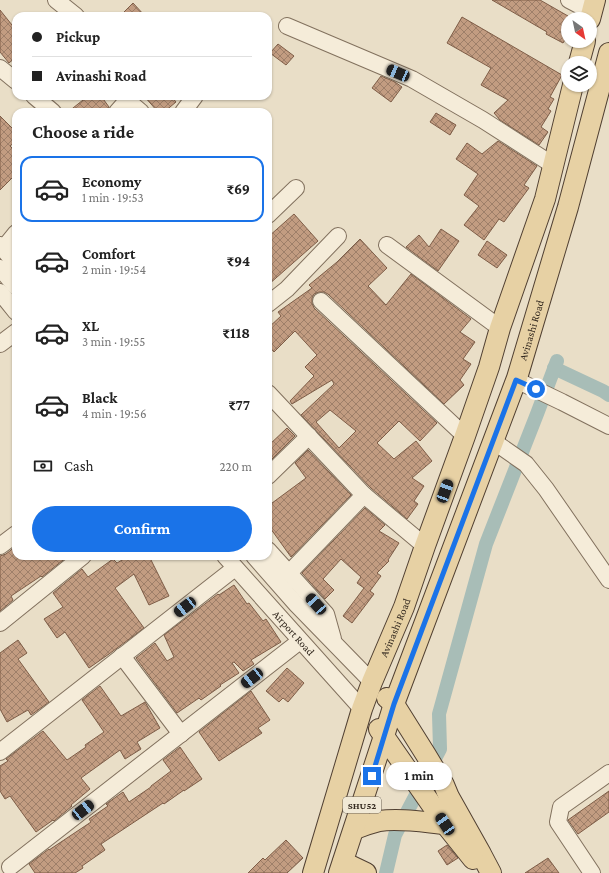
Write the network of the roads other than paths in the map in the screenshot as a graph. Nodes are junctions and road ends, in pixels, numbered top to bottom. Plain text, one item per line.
1 (56, 0) edge
2 (569, 0) edge
3 (592, 11) edge
4 (71, 12) edge
5 (287, 26) dead end
6 (609, 53) edge
7 (0, 68) edge
8 (12, 78) edge
9 (571, 92) edge
10 (39, 100) edge
11 (125, 103) edge
12 (48, 108) edge
13 (134, 108) edge
14 (553, 165) junction
15 (296, 188) dead end
16 (272, 211) edge
17 (338, 236) dead end
18 (12, 237) edge
19 (387, 244) dead end
20 (1, 247) edge
21 (12, 259) edge
22 (0, 268) edge
23 (12, 282) edge
24 (0, 292) edge
25 (272, 301) edge
26 (321, 301) dead end
27 (12, 307) edge
28 (500, 328) junction
29 (12, 335) edge
30 (0, 344) edge
31 (516, 380) junction
32 (272, 396) edge
33 (609, 426) edge
34 (309, 436) junction
35 (465, 436) junction
36 (493, 441) junction
37 (272, 472) edge
38 (364, 495) junction
39 (12, 537) edge
40 (0, 546) edge
41 (425, 546) junction
42 (272, 554) edge
43 (77, 560) edge
44 (258, 560) edge
45 (230, 562) edge
46 (289, 573) junction
47 (609, 580) edge
48 (0, 623) edge
49 (300, 641) junction
50 (334, 642) junction
51 (122, 656) junction
52 (372, 682) junction
53 (394, 704) junction
54 (362, 709) junction
55 (181, 734) junction
56 (384, 736) junction
57 (0, 752) edge
58 (609, 773) edge
59 (441, 819) junction
60 (355, 829) junction
61 (10, 867) dead end
62 (351, 869) edge
63 (313, 873) edge
64 (484, 873) edge
65 (491, 873) edge
66 (592, 873) edge

1 - 4 street
2 - 3 street
5 - 14 street
6 - 31 main road, Avinashi Road / SHU52
7 - 8 street
9 - 14 main road, Avinashi Road / SHU52
10 - 12 street
11 - 13 street
14 - 28 main road, Avinashi Road / SHU52
15 - 16 street
17 - 25 street
18 - 20 street
19 - 28 street
20 - 21 street
22 - 23 street
24 - 27 street
26 - 35 street
28 - 35 main road, Avinashi Road / SHU52
29 - 30 street
31 - 33 street
31 - 36 main road, Avinashi Road / SHU52
32 - 34 street
34 - 37 street
34 - 38 street
35 - 41 main road, Avinashi Road / SHU52
36 - 47 street
36 - 53 main road, Avinashi Road / SHU52
38 - 41 street
38 - 46 street
39 - 40 street
41 - 52 main road, Avinashi Road / SHU52
42 - 46 street
43 - 48 street
44 - 50 street, Airport Road
45 - 49 street, Airport Road
45 - 51 street
46 - 50 street
49 - 54 street, Airport Road
49 - 55 street
50 - 52 street, Airport Road
51 - 55 street
51 - 57 street
52 - 53 main road
52 - 54 main road, Avinashi Road / SHU52
53 - 56 main road, Avinashi Road / SHU52
53 - 65 main road
54 - 56 main road
54 - 63 main road, Avinashi Road / SHU52
55 - 61 street
56 - 59 main road
56 - 60 main road, Avinashi Road / SHU52
58 - 66 street
59 - 60 main road
59 - 64 main road
60 - 62 main road, Avinashi Road / SHU52

